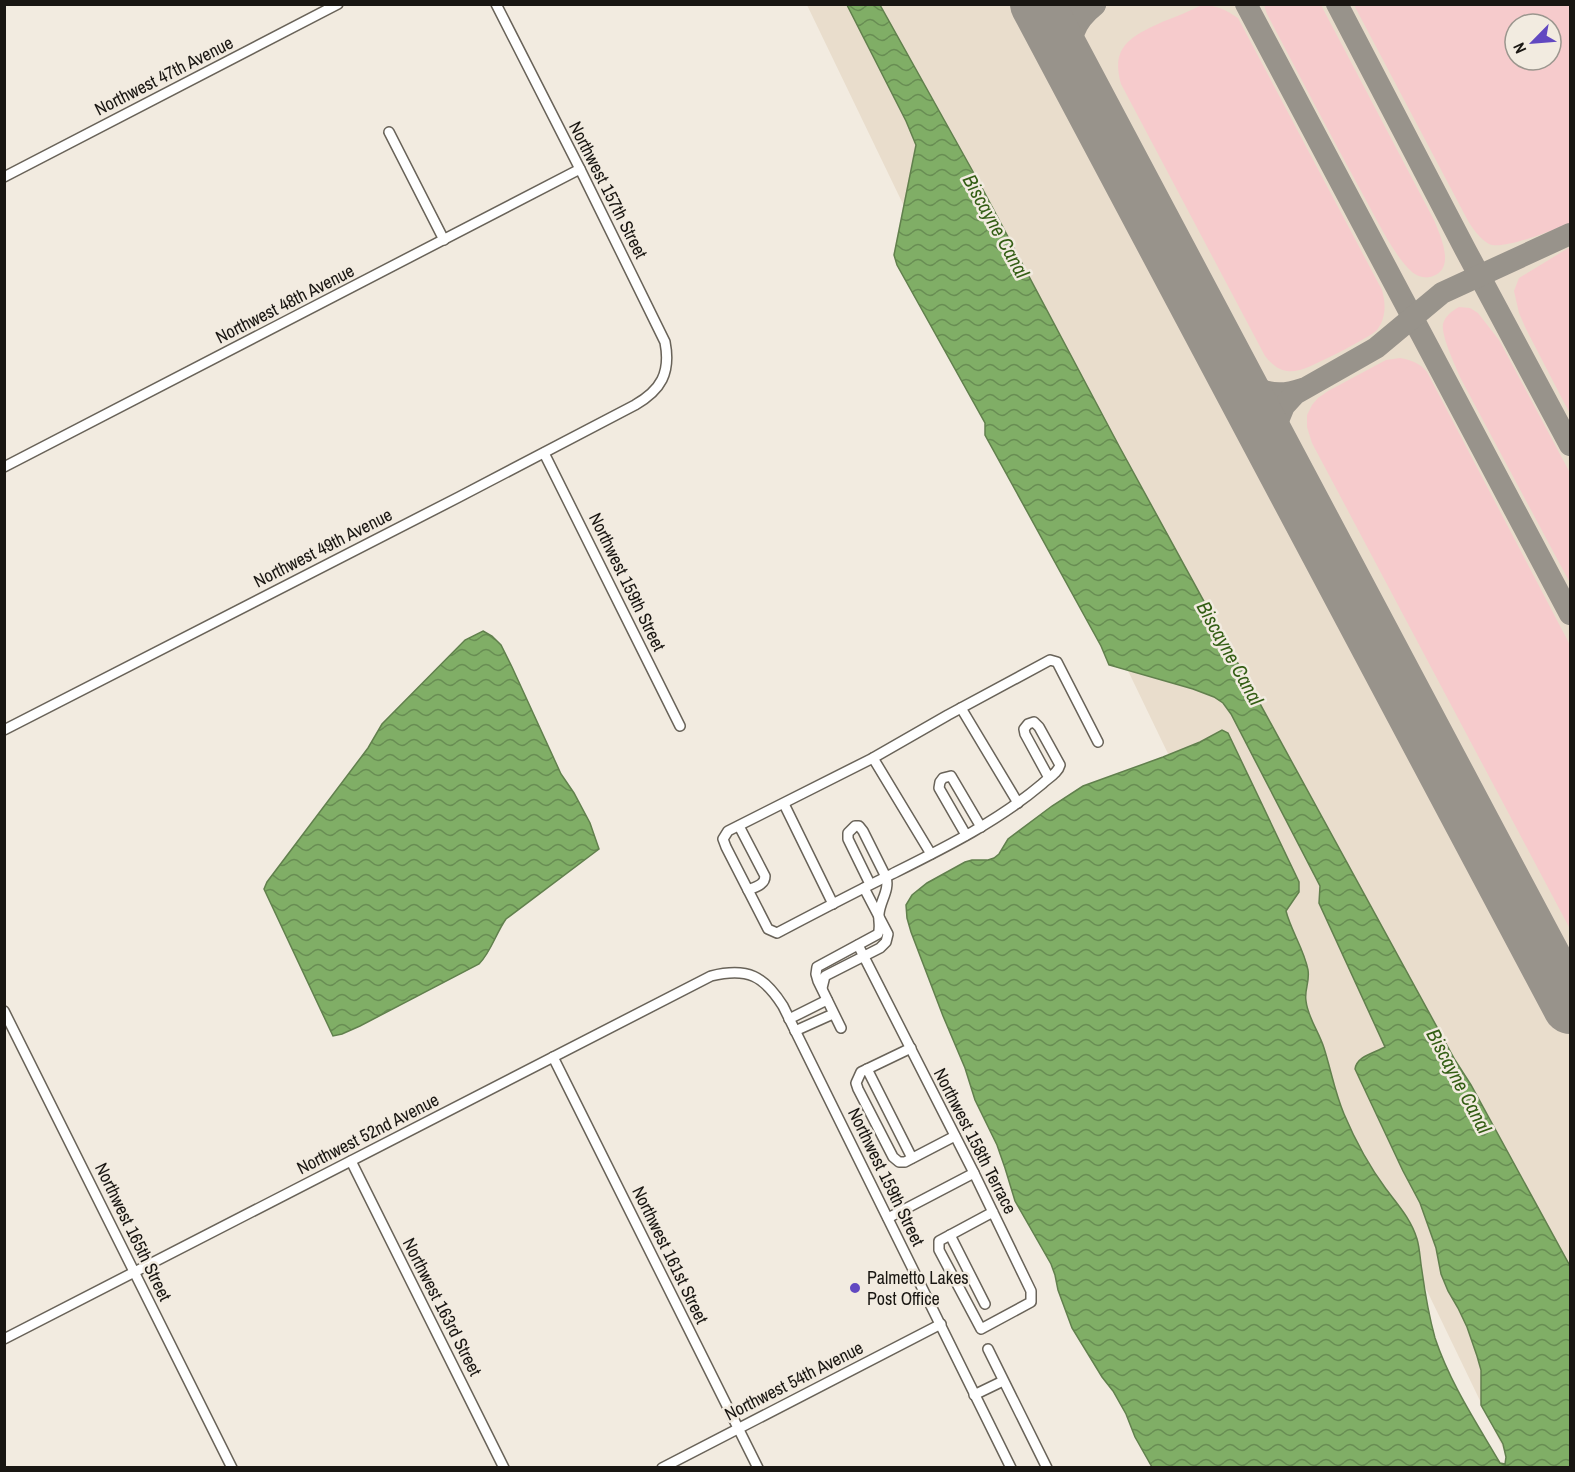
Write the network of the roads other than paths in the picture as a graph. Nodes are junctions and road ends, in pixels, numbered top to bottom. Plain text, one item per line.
1 (338, 4) edge
2 (496, 4) edge
3 (322, 8) edge
4 (389, 132) dead end
5 (580, 169) junction
6 (4, 177) edge
7 (444, 240) junction
8 (653, 392) joint
9 (544, 453) junction
10 (4, 467) edge
11 (961, 708) junction
12 (680, 726) dead end
13 (4, 730) edge
14 (1098, 742) dead end
15 (873, 758) junction
16 (1049, 778) junction
17 (1018, 803) junction
18 (784, 804) junction
19 (739, 826) junction
20 (981, 827) junction
21 (966, 835) junction
22 (931, 854) junction
23 (886, 876) junction
24 (867, 886) junction
25 (748, 890) junction
26 (833, 904) junction
27 (879, 915) junction
28 (858, 945) junction
29 (863, 956) junction
30 (751, 975) joint
31 (822, 988) junction
32 (827, 1000) junction
33 (4, 1011) edge
34 (833, 1014) junction
35 (789, 1018) junction
36 (841, 1028) dead end
37 (795, 1031) junction
38 (911, 1048) junction
39 (553, 1057) junction
40 (867, 1069) junction
41 (955, 1136) junction
42 (912, 1158) junction
43 (351, 1161) junction
44 (974, 1173) junction
45 (993, 1212) junction
46 (888, 1218) junction
47 (950, 1236) junction
48 (135, 1272) junction
49 (985, 1304) dead end
50 (941, 1324) junction
51 (4, 1339) edge
52 (988, 1349) dead end
53 (1003, 1381) junction
54 (974, 1395) junction
55 (738, 1429) junction
56 (232, 1467) edge
57 (504, 1467) edge
58 (662, 1467) edge
59 (758, 1467) edge
60 (1011, 1467) edge
61 (1047, 1467) edge

1 - 3 street, Northwest 47th Avenue
2 - 5 street, Northwest 157th Street
3 - 6 street, Northwest 47th Avenue
4 - 7 street
5 - 7 street, Northwest 48th Avenue
5 - 8 street, Northwest 157th Street
7 - 10 street, Northwest 48th Avenue
8 - 9 street, Northwest 49th Avenue
9 - 12 street, Northwest 159th Street
9 - 13 street, Northwest 49th Avenue
11 - 14 street
11 - 15 street
11 - 17 street
15 - 18 street
15 - 22 street
16 - 16 street
16 - 17 street
17 - 20 street
18 - 19 street
18 - 26 street
19 - 25 street
19 - 25 street
20 - 21 street
20 - 21 street
21 - 22 street
22 - 23 street
23 - 24 street
23 - 24 street
23 - 27 street
24 - 26 street
24 - 27 street
25 - 26 street
27 - 28 street
27 - 29 street
28 - 29 street, Northwest 158th Terrace
28 - 31 street
29 - 31 street
29 - 38 street, Northwest 158th Terrace
30 - 35 street, Northwest 159th Street
30 - 39 street, Northwest 52nd Avenue
31 - 32 street
32 - 34 street
32 - 35 street
33 - 48 street, Northwest 165th Street
34 - 36 street
34 - 37 street
35 - 37 street, Northwest 159th Street
37 - 46 street, Northwest 159th Street
38 - 40 street
38 - 41 street, Northwest 158th Terrace
39 - 43 street, Northwest 52nd Avenue
39 - 55 street, Northwest 161st Street
40 - 42 street
40 - 42 street, Northwest 159th Street
41 - 42 street, Northwest 159th Street
41 - 44 street, Northwest 158th Terrace
43 - 48 street, Northwest 52nd Avenue
43 - 57 street, Northwest 163rd Street
44 - 45 street, Northwest 158th Terrace
44 - 46 street
45 - 47 street
45 - 47 street, Northwest 158th Terrace
46 - 50 street, Northwest 159th Street
47 - 49 street
48 - 51 street, Northwest 52nd Avenue
48 - 56 street, Northwest 165th Street
50 - 54 street, Northwest 159th Street
50 - 55 street, Northwest 54th Avenue
52 - 53 street
53 - 54 street
53 - 61 street
54 - 60 street, Northwest 159th Street
55 - 58 street, Northwest 54th Avenue
55 - 59 street, Northwest 161st Street

